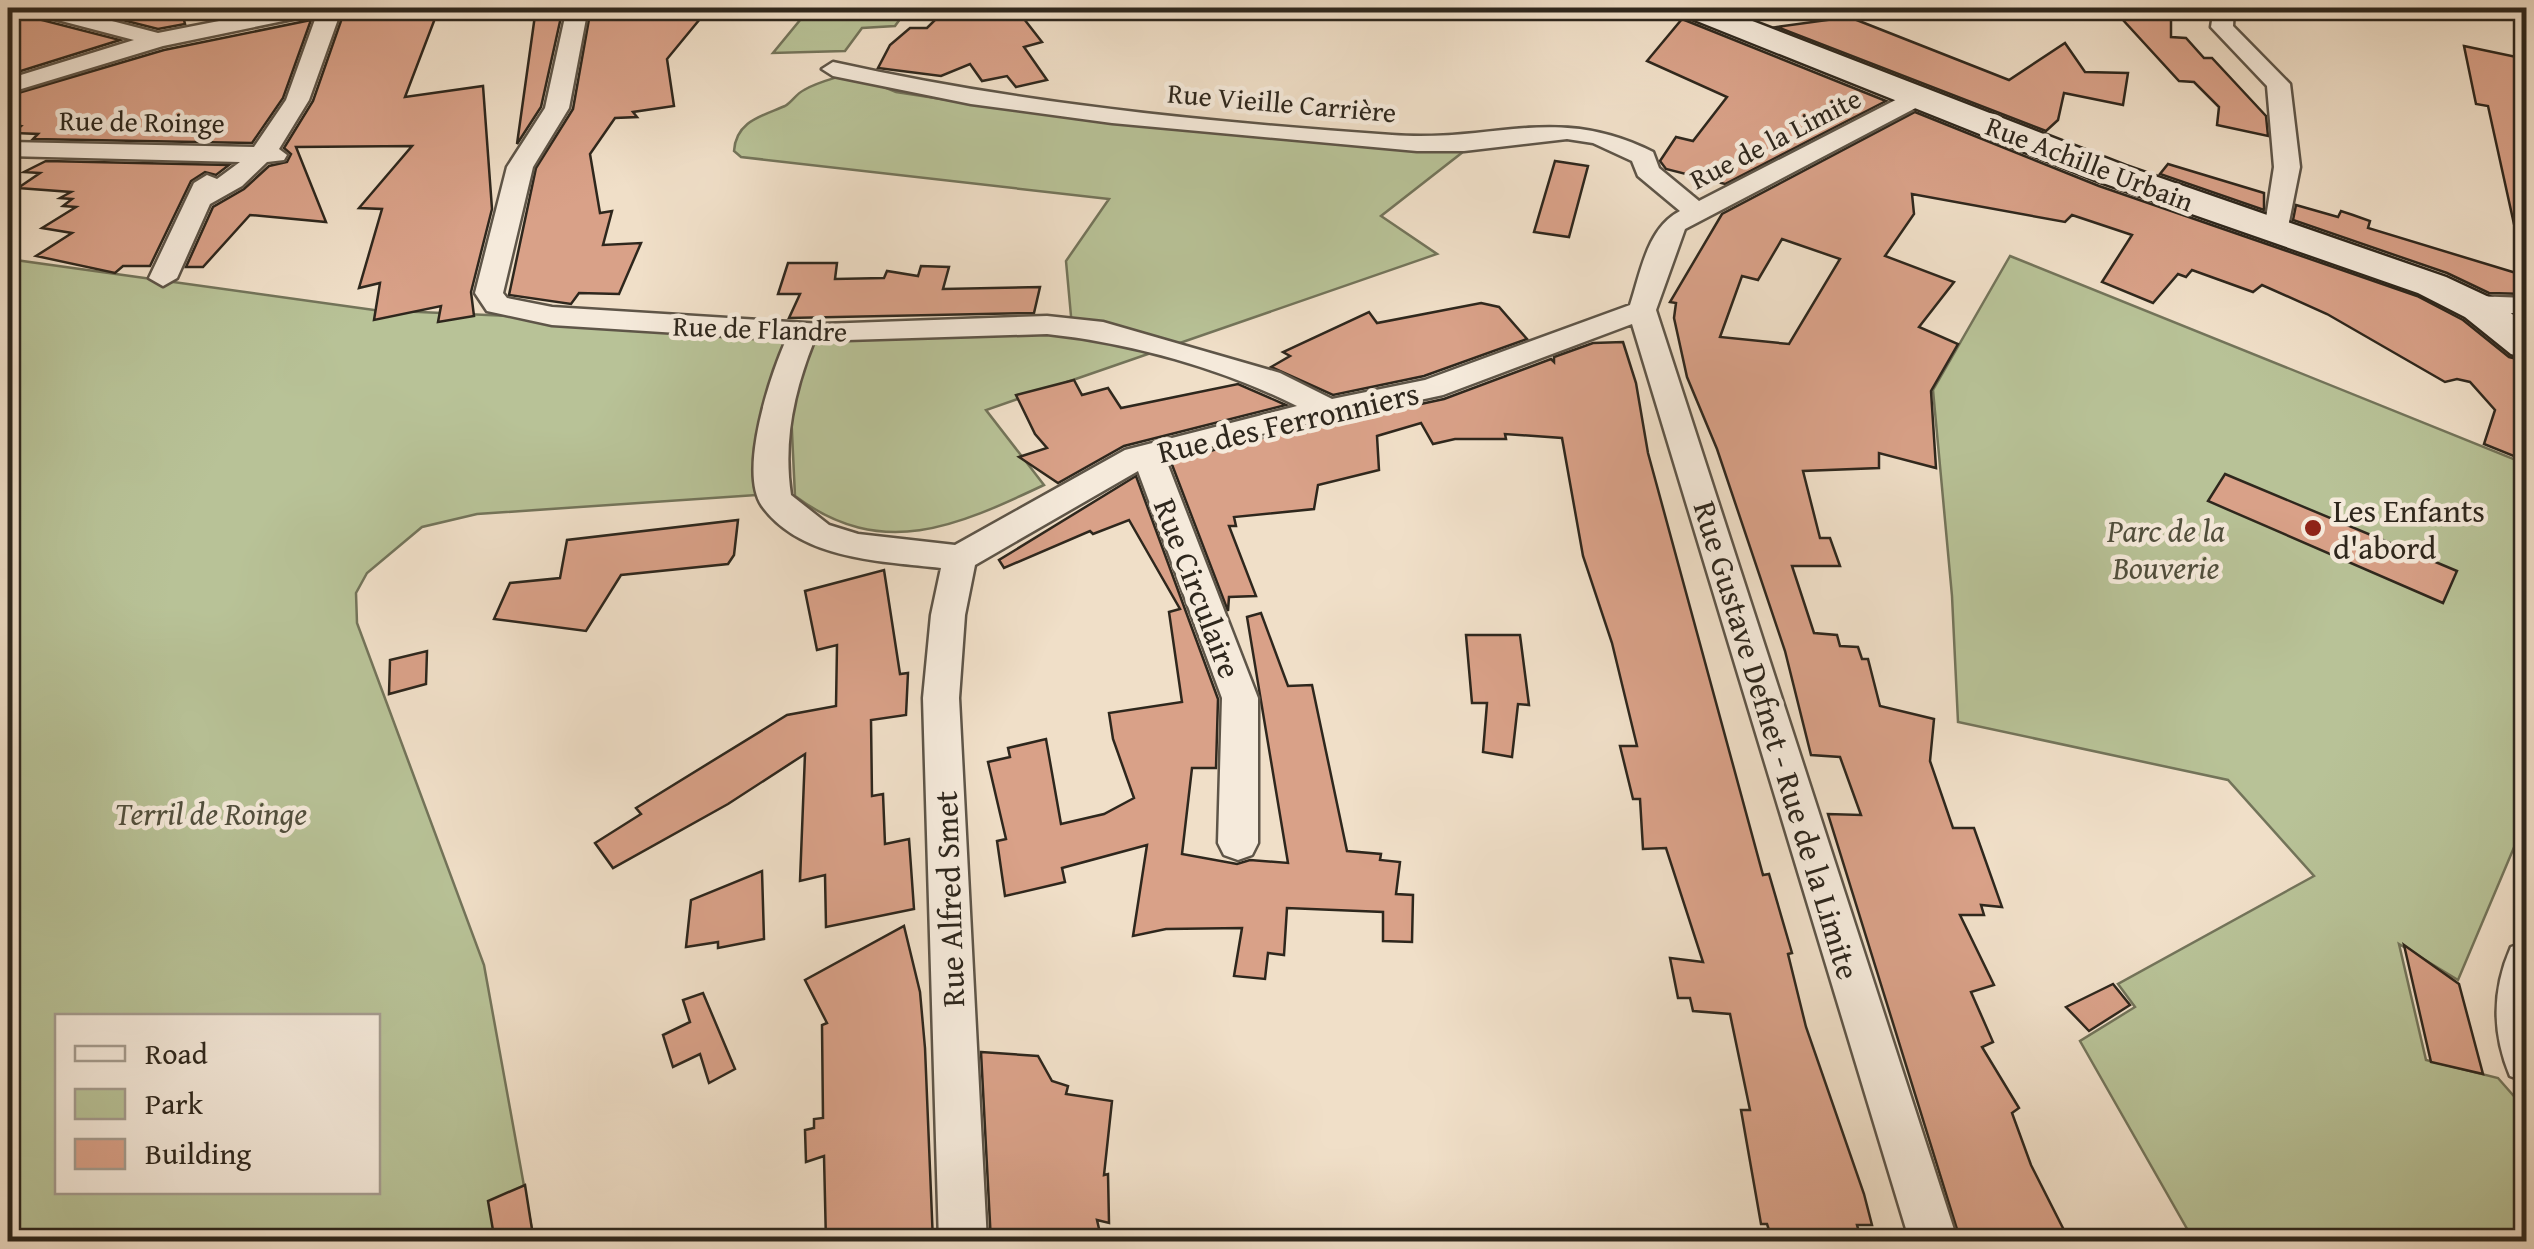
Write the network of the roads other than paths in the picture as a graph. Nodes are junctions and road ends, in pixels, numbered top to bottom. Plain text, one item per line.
1 (38, 8) edge
2 (315, 8) edge
3 (332, 8) edge
4 (577, 8) edge
5 (2224, 8) edge
6 (2518, 8) edge
7 (1702, 11) edge
8 (2526, 18) edge
9 (158, 40) junction
10 (833, 69) dead end
11 (8, 86) edge
12 (1919, 97) junction
13 (8, 149) edge
14 (223, 151) junction
15 (268, 154) junction
16 (198, 202) junction
17 (1696, 212) junction
18 (2278, 231) junction
19 (163, 278) dead end
20 (2473, 304) junction
21 (2526, 306) edge
22 (1642, 310) junction
23 (804, 332) junction
24 (2526, 344) edge
25 (1327, 409) junction
26 (1148, 455) junction
27 (960, 558) junction
28 (1238, 843) dead end
29 (2526, 961) edge
30 (2526, 1061) edge
31 (963, 1242) edge
32 (1934, 1242) edge

1 - 9 street
2 - 9 street
3 - 15 street
4 - 23 street, Rue de Flandre
5 - 18 street
6 - 8 street
7 - 12 street, Rue Achille Urbain
9 - 11 street
10 - 17 street, Rue Vieille Carrière
12 - 17 street, Rue de la Limite
12 - 18 street, Rue Achille Urbain
13 - 14 street, Rue de Roinge
14 - 15 street, Rue de Roinge
14 - 16 street
15 - 16 street
16 - 19 street
17 - 22 street, Rue de la Limite
18 - 20 street, Rue Achille Urbain
20 - 21 street
20 - 24 street, Rue Achille Urbain
22 - 25 street, Rue des Ferronniers
22 - 32 street, Rue Gustave Defnet - Rue de la Limite
23 - 25 street, Rue de Flandre
23 - 27 street
25 - 26 street, Rue des Ferronniers
26 - 27 street, Rue des Ferronniers
26 - 28 street, Rue Circulaire
27 - 31 street, Rue Alfred Smet
29 - 30 street

